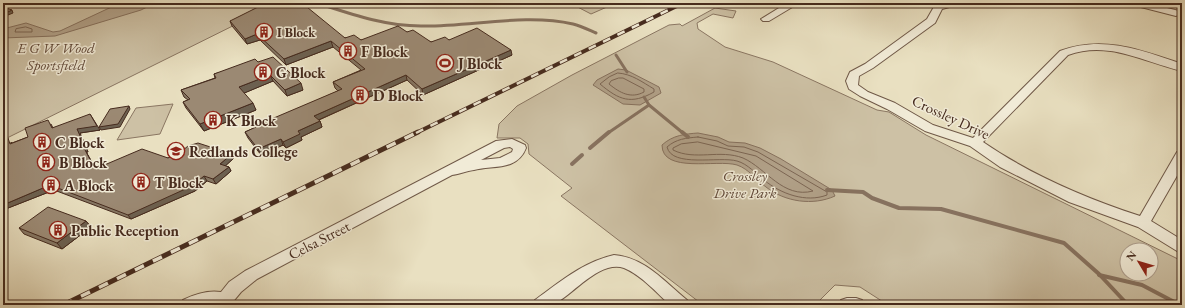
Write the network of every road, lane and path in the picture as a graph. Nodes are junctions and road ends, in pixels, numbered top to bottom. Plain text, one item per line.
1 (794, 3) edge
2 (954, 3) edge
3 (1136, 3) edge
4 (932, 5) edge
5 (1176, 13) dead end
6 (766, 19) dead end
7 (1182, 68) edge
8 (975, 143) junction
9 (1182, 156) edge
10 (452, 171) dead end
11 (1143, 222) junction
12 (1182, 247) edge
13 (230, 302) edge
14 (189, 305) edge
15 (541, 305) edge
16 (681, 305) edge
17 (847, 305) edge
18 (856, 305) edge

1 - 6 street
2 - 4 street, Crossley Drive
3 - 5 street
4 - 8 street, Crossley Drive
7 - 8 street
8 - 11 street, Crossley Drive
9 - 11 street
10 - 13 street, Celsa Street
11 - 12 street, Crossley Drive
13 - 14 street, Celsa Street
15 - 16 street
17 - 18 street

